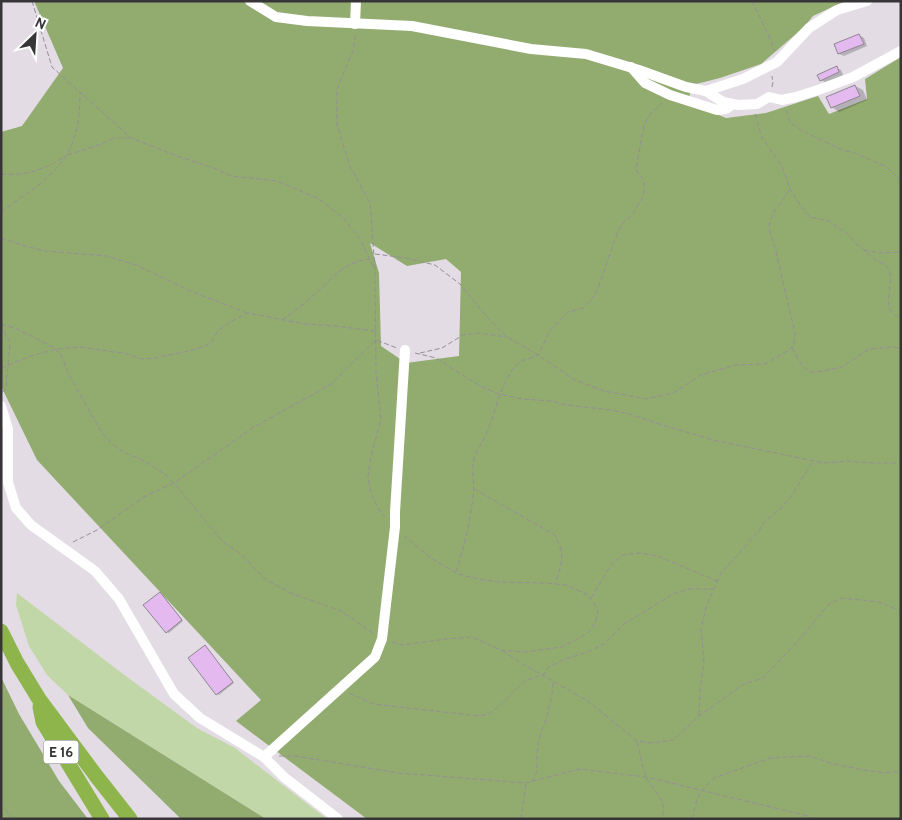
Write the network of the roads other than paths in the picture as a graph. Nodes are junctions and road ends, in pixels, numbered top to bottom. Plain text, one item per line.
1 (250, 1) edge
2 (356, 1) edge
3 (867, 1) edge
4 (356, 24) junction
5 (901, 51) edge
6 (630, 67) junction
7 (706, 91) junction
8 (733, 104) junction
9 (405, 350) road end
10 (1, 406) edge
11 (1, 631) edge
12 (39, 699) junction
13 (264, 757) junction
14 (102, 819) edge
15 (130, 819) edge
16 (338, 819) edge

1 - 4 street
2 - 4 street
3 - 7 street
4 - 6 street
5 - 8 street
6 - 7 street
6 - 8 street
7 - 8 street
9 - 13 street
10 - 13 street
11 - 12 highway, E 16
12 - 14 highway, E 16
12 - 15 highway, E 16
13 - 16 street

